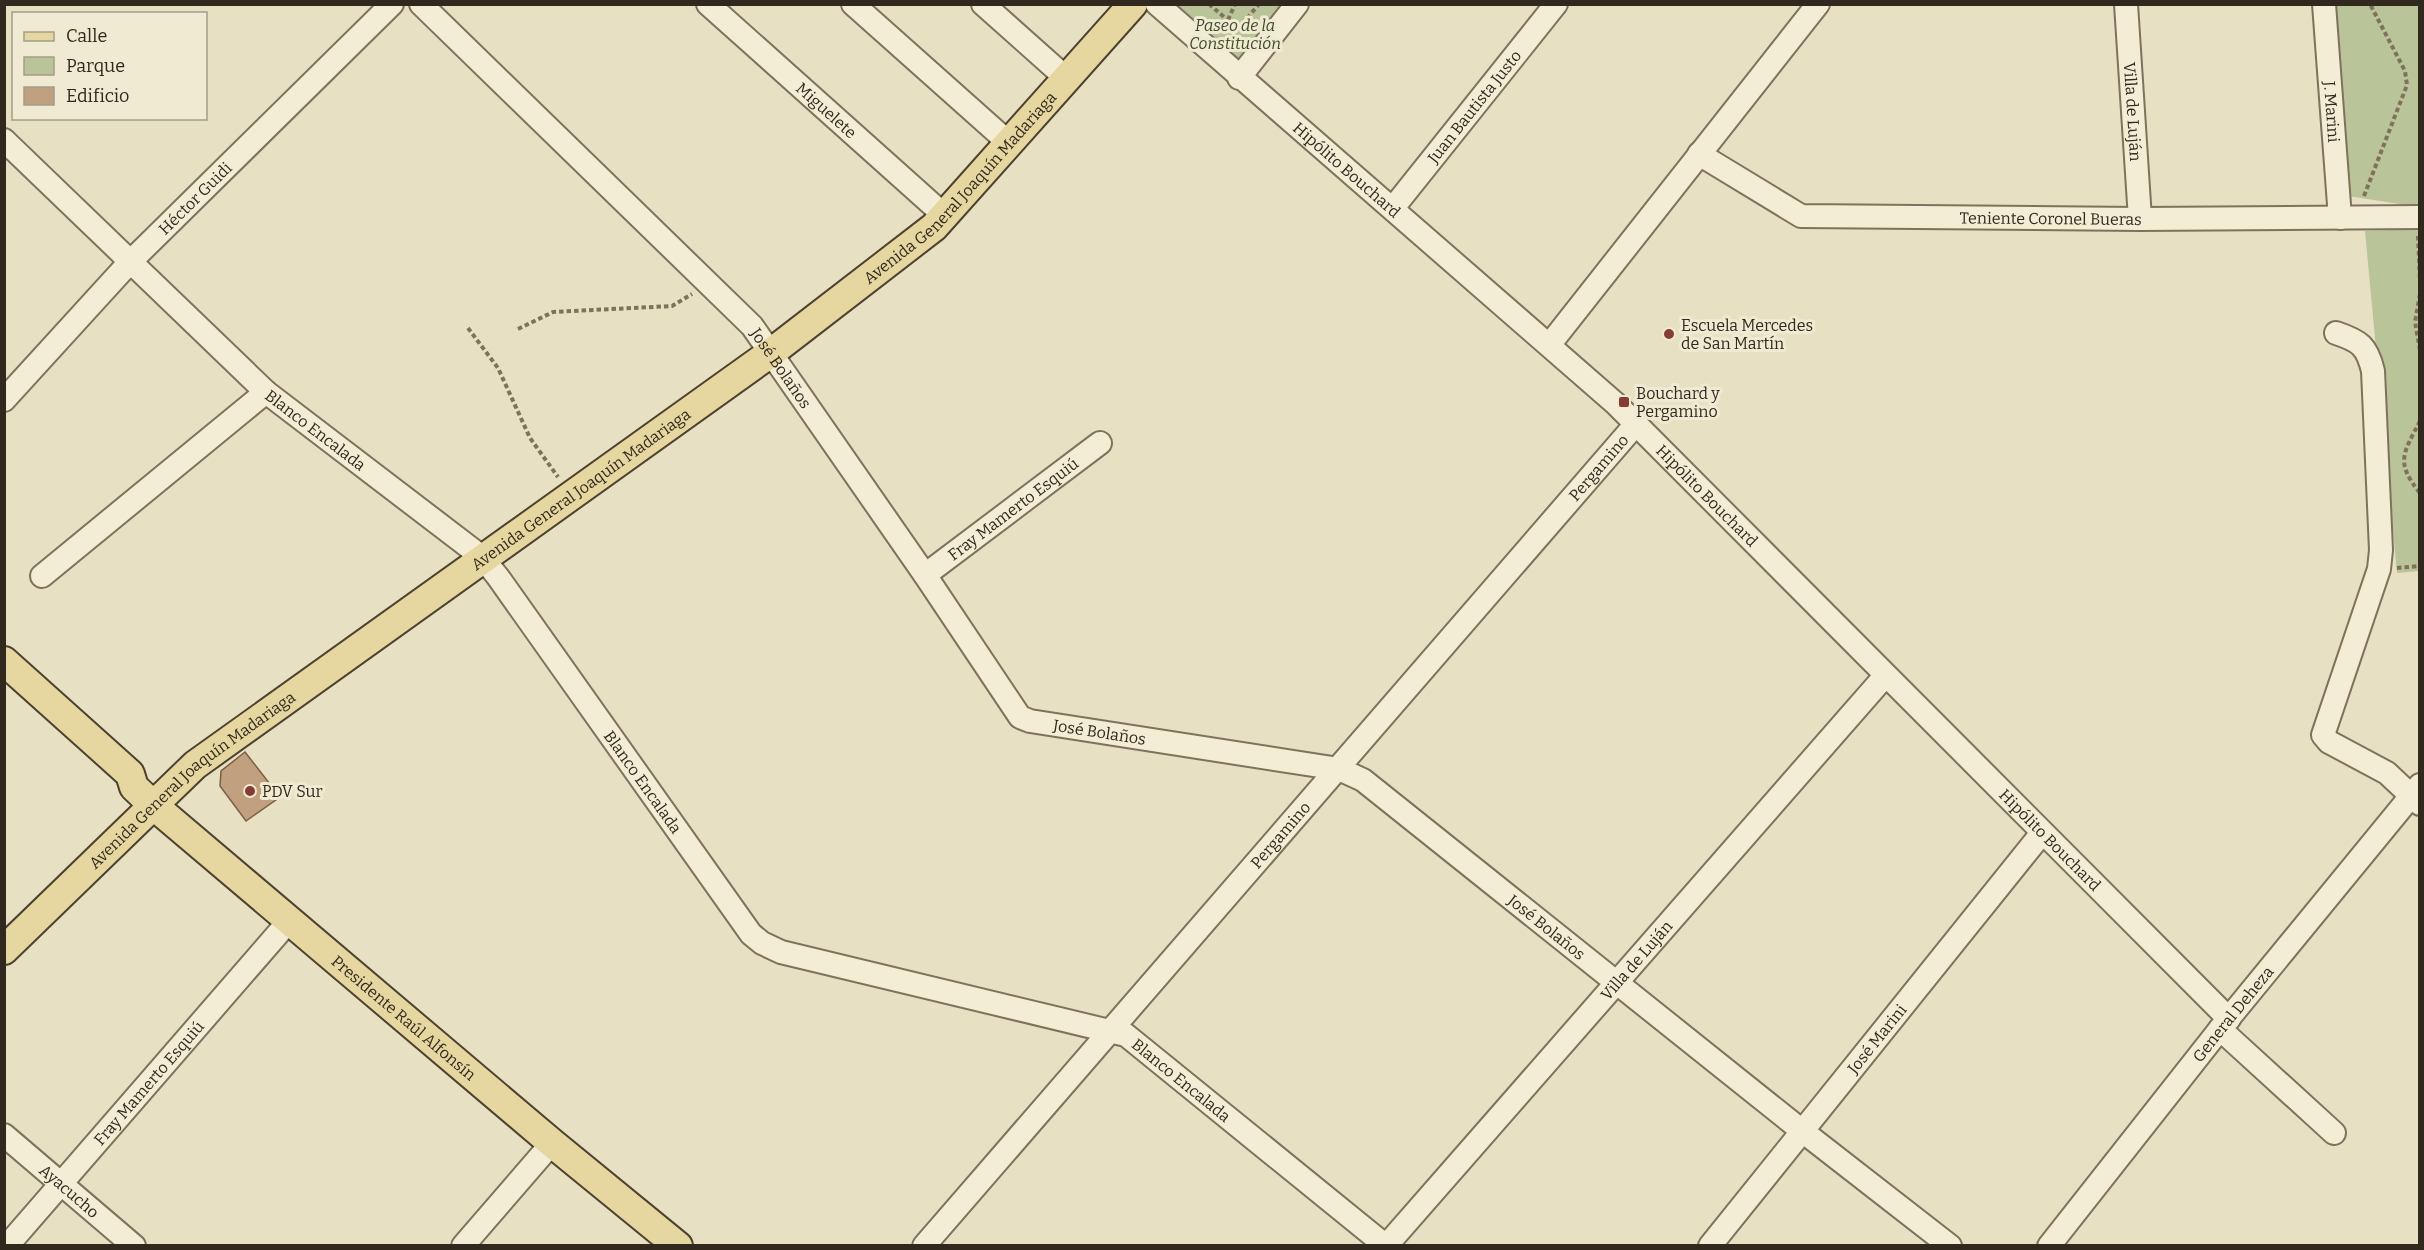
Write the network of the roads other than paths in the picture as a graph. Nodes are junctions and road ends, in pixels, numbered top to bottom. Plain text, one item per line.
1 (392, 4) edge
2 (421, 4) edge
3 (708, 4) edge
4 (853, 4) edge
5 (983, 4) edge
6 (1133, 4) edge
7 (1157, 4) edge
8 (1297, 4) edge
9 (1556, 4) edge
10 (1818, 4) edge
11 (2126, 4) edge
12 (2324, 4) edge
13 (1066, 78) junction
14 (1239, 78) junction
15 (4, 140) edge
16 (1009, 143) junction
17 (1699, 154) junction
18 (1394, 208) junction
19 (945, 216) junction
20 (2348, 217) junction
21 (2418, 217) edge
22 (2140, 219) junction
23 (129, 263) junction
24 (2336, 333) dead end
25 (1550, 344) junction
26 (772, 352) junction
27 (266, 392) junction
28 (4, 400) edge
29 (1636, 424) junction
30 (1100, 443) dead end
31 (482, 557) junction
32 (925, 575) junction
33 (42, 576) dead end
34 (4, 661) edge
35 (1885, 676) junction
36 (4, 686) edge
37 (1339, 769) junction
38 (2417, 795) edge
39 (143, 796) junction
40 (2042, 833) junction
41 (289, 921) junction
42 (4, 950) edge
43 (1616, 980) junction
44 (2224, 1024) junction
45 (1109, 1030) junction
46 (1801, 1130) junction
47 (2334, 1133) dead end
48 (4, 1135) edge
49 (552, 1143) junction
50 (61, 1182) junction
51 (6, 1245) edge
52 (134, 1245) edge
53 (463, 1245) edge
54 (678, 1245) edge
55 (924, 1245) edge
56 (1386, 1245) edge
57 (1710, 1245) edge
58 (1950, 1245) edge
59 (2049, 1245) edge

1 - 23 street, Héctor Guidi
2 - 26 street, José Bolaños
3 - 19 street, Miguelete
4 - 16 street
5 - 13 street
6 - 13 main road, Avenida General Joaquín Madariaga
7 - 14 street, Hipólito Bouchard
8 - 14 street
9 - 18 street, Juan Bautista Justo
10 - 17 street
11 - 22 street, Villa de Luján
12 - 20 street, J. Marini
13 - 16 main road, Avenida General Joaquín Madariaga
14 - 18 street, Hipólito Bouchard
15 - 23 street, Blanco Encalada
16 - 19 main road, Avenida General Joaquín Madariaga
17 - 22 street, Teniente Coronel Bueras
17 - 25 street
18 - 25 street, Hipólito Bouchard
19 - 26 main road, Avenida General Joaquín Madariaga
20 - 21 street, Teniente Coronel Bueras
20 - 22 street, Teniente Coronel Bueras
23 - 27 street, Blanco Encalada
23 - 28 street, Héctor Guidi
24 - 38 street
25 - 29 street, Hipólito Bouchard
26 - 31 main road, Avenida General Joaquín Madariaga
26 - 32 street, José Bolaños
27 - 31 street, Blanco Encalada
27 - 33 street
29 - 35 street, Hipólito Bouchard
29 - 37 street, Pergamino
30 - 32 street, Fray Mamerto Esquiú
31 - 39 main road, Avenida General Joaquín Madariaga
31 - 45 street, Blanco Encalada
32 - 37 street, José Bolaños
34 - 39 main road, Presidente Raúl Alfonsín
35 - 40 street, Hipólito Bouchard
35 - 43 street, Villa de Luján
36 - 39 main road, Presidente Raúl Alfonsín
37 - 43 street, José Bolaños
37 - 45 street, Pergamino
38 - 44 street, General Deheza
39 - 41 main road, Presidente Raúl Alfonsín
39 - 42 main road, Avenida General Joaquín Madariaga
40 - 44 street, Hipólito Bouchard
40 - 46 street, José Marini
41 - 49 main road, Presidente Raúl Alfonsín
41 - 50 street, Fray Mamerto Esquiú
43 - 46 street, José Bolaños
43 - 56 street, Villa de Luján
44 - 47 street, Hipólito Bouchard
44 - 59 street, General Deheza
45 - 55 street, Pergamino
45 - 56 street, Blanco Encalada
46 - 57 street, José Marini
46 - 58 street, José Bolaños
48 - 50 street, Ayacucho
49 - 53 street
49 - 54 main road, Presidente Raúl Alfonsín
50 - 51 street, Fray Mamerto Esquiú
50 - 52 street, Ayacucho

